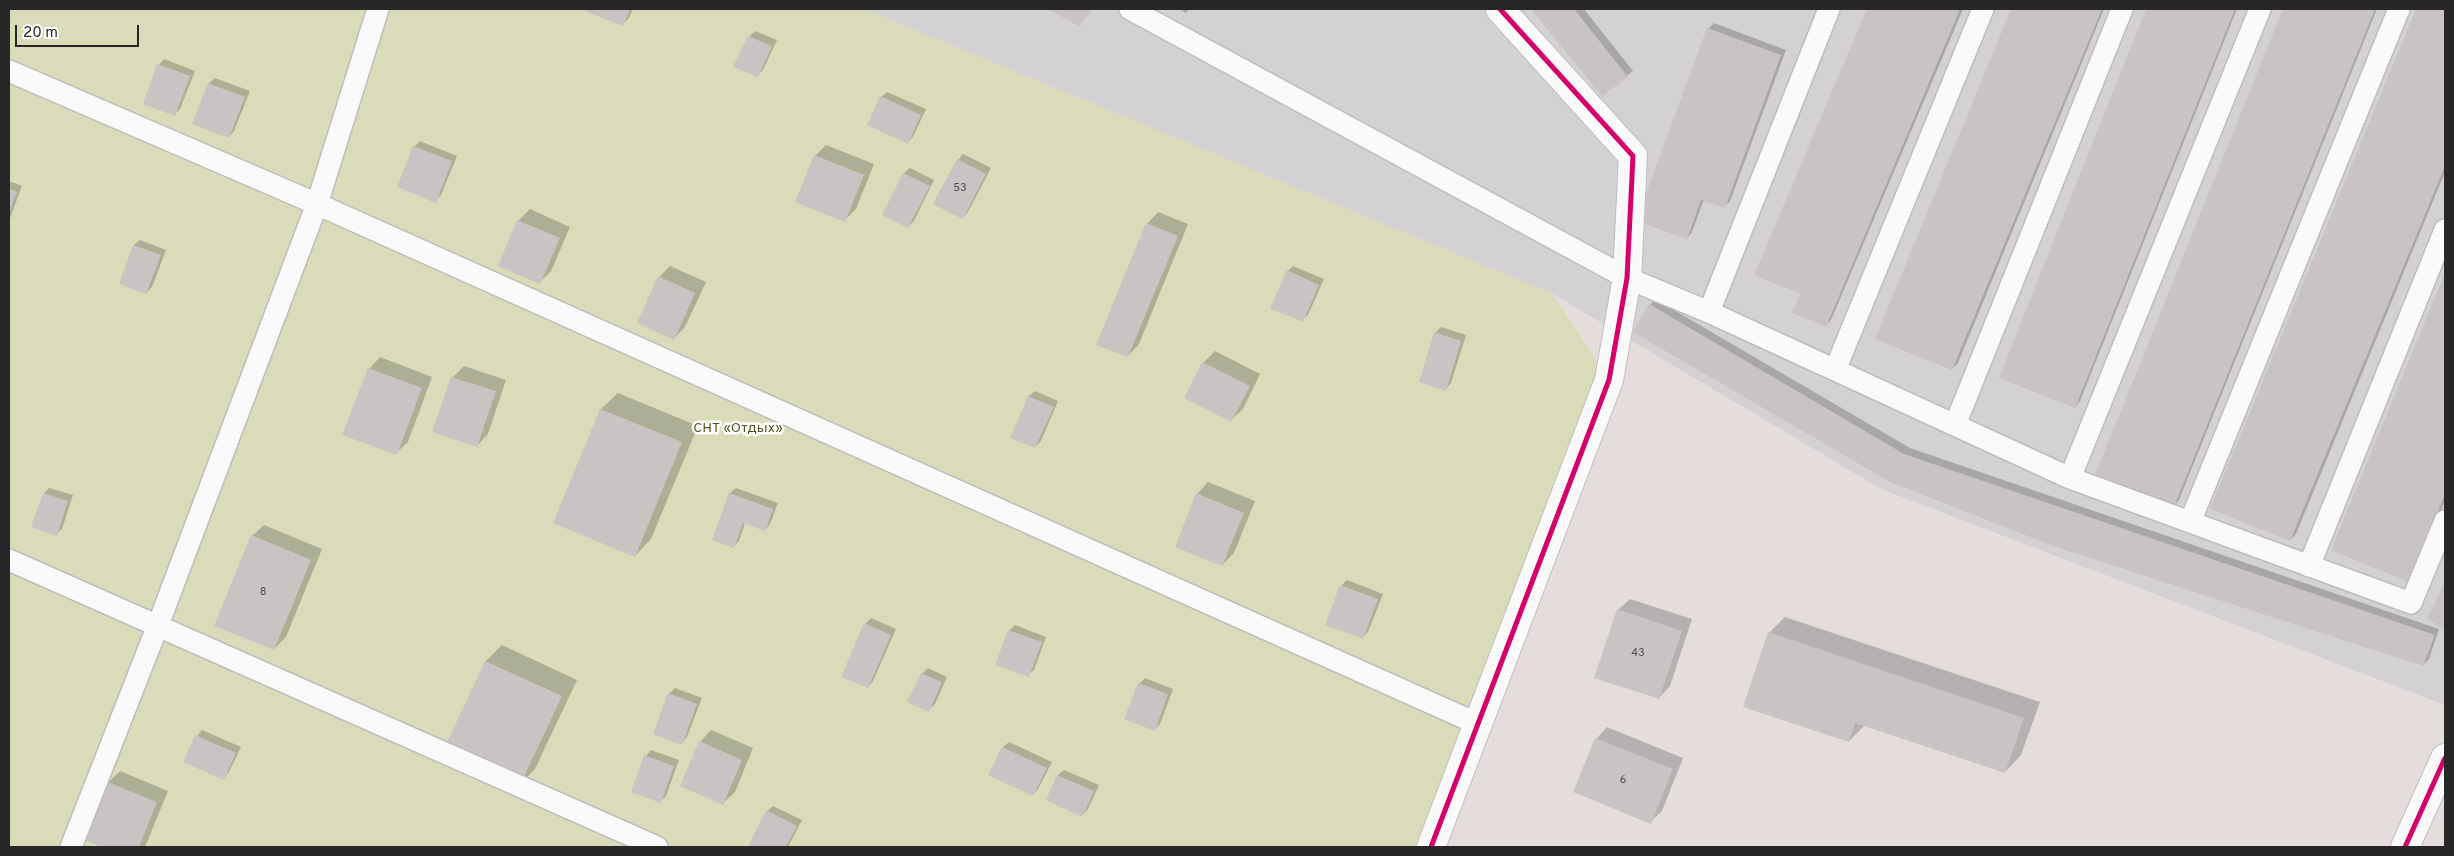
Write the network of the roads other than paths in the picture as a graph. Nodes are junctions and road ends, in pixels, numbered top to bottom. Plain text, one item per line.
1 (378, 9) edge
2 (1130, 9) edge
3 (1500, 9) edge
4 (1830, 9) edge
5 (1983, 9) edge
6 (2122, 9) edge
7 (2260, 9) edge
8 (2399, 9) edge
9 (9, 71) edge
10 (1633, 125) dead end
11 (1633, 156) junction
12 (317, 204) junction
13 (2445, 230) edge
14 (1627, 278) junction
15 (1709, 312) junction
16 (1835, 370) junction
17 (1955, 425) junction
18 (2070, 478) junction
19 (2445, 521) edge
20 (2190, 522) junction
21 (9, 560) edge
22 (2308, 566) junction
23 (158, 624) junction
24 (1478, 724) junction
25 (2445, 758) edge
26 (71, 847) edge
27 (658, 847) edge
28 (1430, 847) edge
29 (2405, 847) edge

1 - 12 lane
2 - 14 lane
3 - 11 street
4 - 15 lane
5 - 16 lane
6 - 17 lane
7 - 18 lane
8 - 20 lane
9 - 12 lane
10 - 11 street
11 - 14 street
12 - 23 lane
12 - 24 lane
13 - 22 lane
14 - 15 lane
14 - 24 street
15 - 16 lane
16 - 17 lane
17 - 18 lane
18 - 20 lane
19 - 22 lane
20 - 22 lane
21 - 23 lane
23 - 26 lane
23 - 27 lane
24 - 28 street
25 - 29 street

